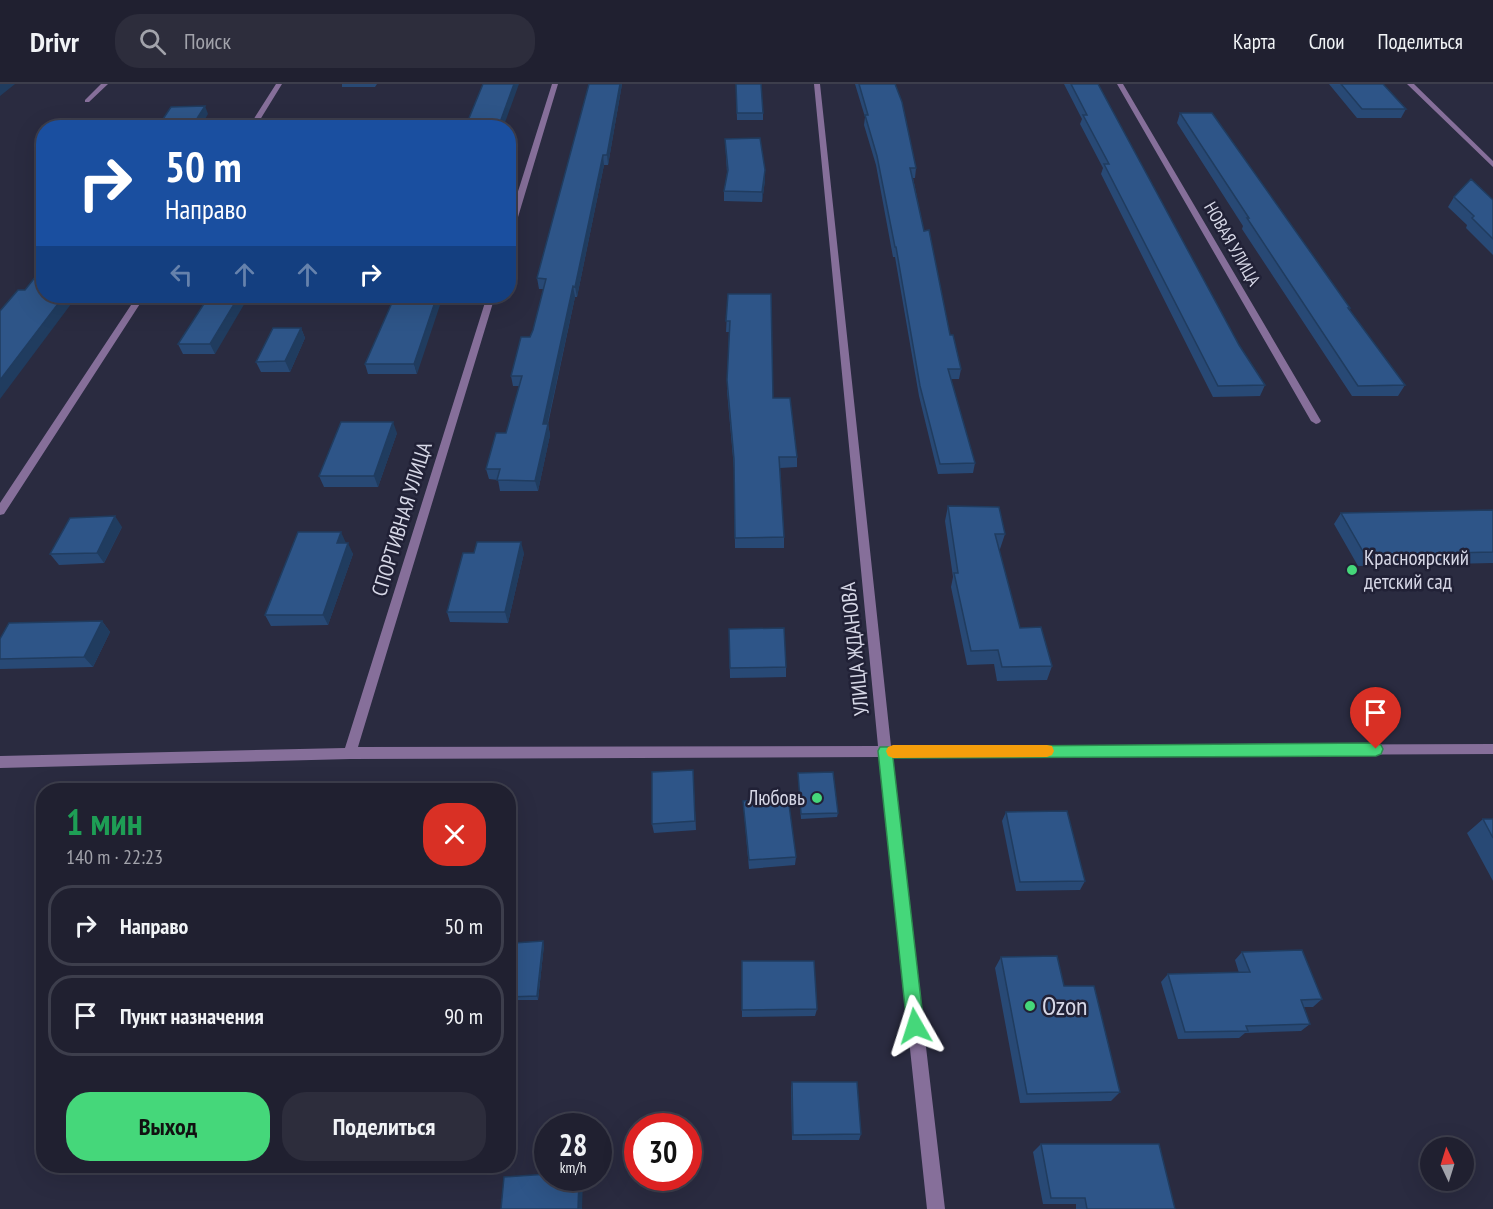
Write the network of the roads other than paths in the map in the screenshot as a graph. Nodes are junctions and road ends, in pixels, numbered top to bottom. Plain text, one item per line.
1 (105, 84) edge
2 (279, 84) edge
3 (555, 84) edge
4 (817, 84) edge
5 (1120, 84) edge
6 (1410, 84) edge
7 (87, 101) dead end
8 (256, 120) edge
9 (1493, 165) edge
10 (516, 211) edge
11 (136, 303) edge
12 (489, 303) edge
13 (1316, 421) dead end
14 (0, 511) edge
15 (1493, 749) edge
16 (885, 751) junction
17 (351, 753) junction
18 (0, 762) edge
19 (936, 1209) edge

1 - 7 street
2 - 8 street
3 - 10 street
4 - 16 street, УЛИЦА ЖДАНОВА
5 - 13 street, НОВАЯ УЛИЦА
6 - 9 street
11 - 14 street
12 - 17 street, СПОРТИВНАЯ УЛИЦА
15 - 16 street
16 - 17 street
16 - 19 street, УЛИЦА ЖДАНОВА
17 - 18 street

